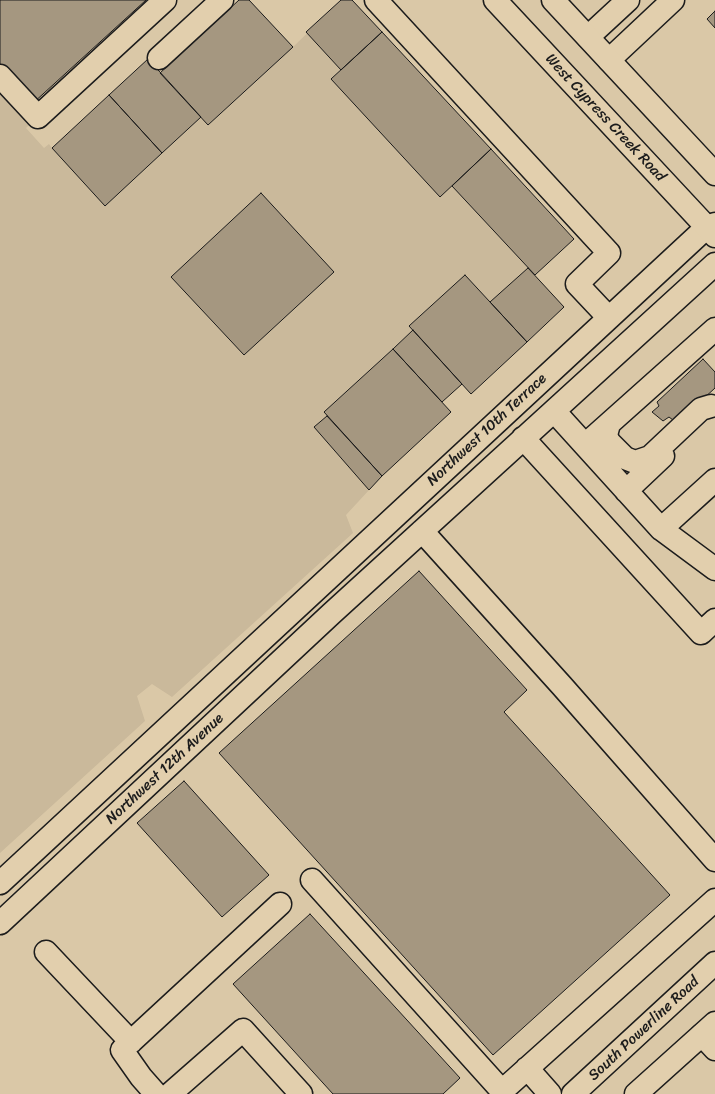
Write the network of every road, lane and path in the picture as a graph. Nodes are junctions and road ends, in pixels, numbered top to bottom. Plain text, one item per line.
1 (165, 0) edge
2 (222, 0) edge
3 (376, 0) edge
4 (495, 0) edge
5 (553, 0) edge
6 (628, 0) edge
7 (673, 0) edge
8 (588, 38) junction
9 (159, 58) dead end
10 (609, 60) junction
11 (0, 76) edge
12 (715, 174) edge
13 (712, 229) edge
14 (715, 264) edge
15 (609, 318) junction
16 (715, 329) edge
17 (713, 404) edge
18 (554, 411) junction
19 (609, 424) junction
20 (523, 438) junction
21 (585, 445) junction
22 (715, 480) edge
23 (626, 491) junction
24 (382, 527) junction
25 (661, 529) junction
26 (422, 531) junction
27 (403, 548) junction
28 (715, 569) edge
29 (331, 614) joint
30 (713, 627) edge
31 (261, 639) joint
32 (715, 860) edge
33 (312, 880) dead end
34 (0, 883) edge
35 (715, 900) edge
36 (280, 904) dead end
37 (0, 923) edge
38 (46, 952) dead end
39 (715, 963) edge
40 (711, 1035) edge
41 (131, 1042) junction
42 (527, 1068) junction
43 (156, 1094) edge
44 (170, 1094) edge
45 (301, 1094) edge
46 (550, 1094) edge
47 (573, 1094) edge
48 (636, 1094) edge

1 - 11 street
2 - 9 street
3 - 15 street
4 - 13 street, West Cypress Creek Road
5 - 8 street
6 - 8 street
7 - 10 street
8 - 10 street
10 - 12 street
13 - 15 street, Northwest 10th Terrace
14 - 18 street, Northwest 10th Terrace
15 - 24 street, Northwest 10th Terrace
16 - 19 street
17 - 19 street
17 - 23 street
18 - 20 street, Northwest 10th Terrace
18 - 21 street
19 - 21 street
20 - 26 street, Northwest 10th Terrace
20 - 30 street
21 - 23 street
22 - 25 street
23 - 25 street
24 - 27 street
24 - 31 street, Northwest 10th Terrace
25 - 28 street
26 - 27 street, Northwest 10th Terrace
26 - 32 street
27 - 29 street, Northwest 10th Terrace
29 - 37 street, Northwest 12th Avenue
31 - 34 street, Northwest 12th Avenue
33 - 42 street
35 - 42 street
36 - 41 street
38 - 41 street
39 - 47 street, South Powerline Road
40 - 48 street
41 - 43 street
42 - 46 street
44 - 45 street

